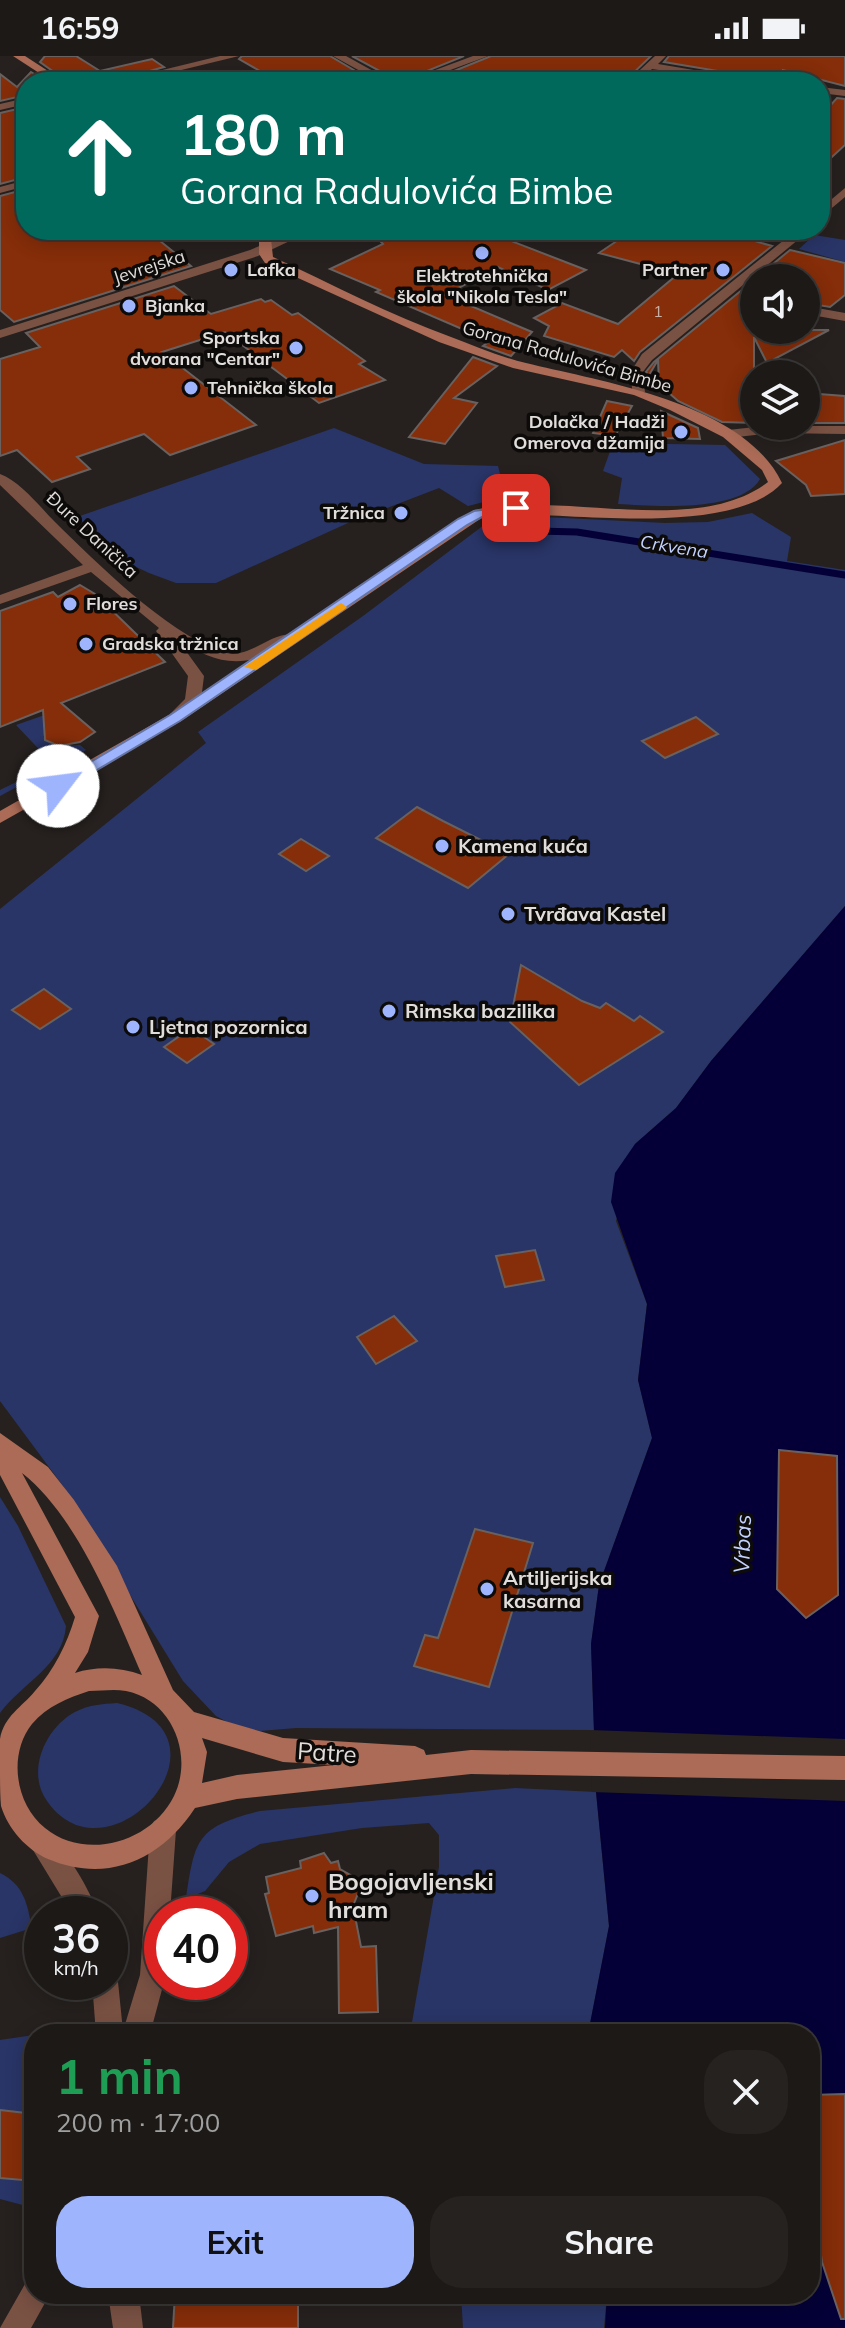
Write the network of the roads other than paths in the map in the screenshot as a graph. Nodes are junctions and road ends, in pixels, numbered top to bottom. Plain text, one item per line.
1 (18, 56) edge
2 (234, 56) edge
3 (338, 56) edge
4 (483, 56) edge
5 (661, 56) edge
6 (652, 66) junction
7 (44, 72) edge
8 (163, 72) edge
9 (369, 72) edge
10 (437, 72) edge
11 (644, 72) edge
12 (693, 72) edge
13 (845, 191) edge
14 (830, 205) edge
15 (265, 240) edge
16 (284, 240) edge
17 (792, 240) edge
18 (266, 248) junction
19 (769, 264) edge
20 (740, 292) edge
21 (820, 313) edge
22 (845, 317) edge
23 (0, 334) edge
24 (638, 392) junction
25 (845, 430) edge
26 (728, 434) junction
27 (0, 478) edge
28 (93, 566) junction
29 (0, 600) edge
30 (157, 621) junction
31 (300, 634) junction
32 (175, 718) junction
33 (0, 818) edge
34 (0, 1442) edge
35 (0, 1453) edge
36 (162, 1693) junction
37 (30, 1710) junction
38 (188, 1722) junction
39 (3, 1753) edge
40 (471, 1762) junction
41 (845, 1768) edge
42 (187, 1798) junction
43 (8, 1825) edge
44 (163, 1830) junction
45 (46, 1850) junction
46 (77, 1896) edge
47 (107, 2000) edge
48 (109, 2024) edge
49 (139, 2024) edge
50 (29, 2304) edge
51 (126, 2304) edge
52 (14, 2328) edge
53 (128, 2328) edge

1 - 7 street
2 - 8 street
3 - 9 street
4 - 10 street
5 - 6 street
6 - 11 street
6 - 12 street
13 - 14 street
15 - 18 street
16 - 18 street, Jevrejska
17 - 19 street
18 - 23 street, Jevrejska
18 - 24 street, Gorana Radulovića Bimbe
20 - 24 street
21 - 22 street
24 - 26 street, Gorana Radulovića Bimbe
25 - 26 street
26 - 31 street, Gorana Radulovića Bimbe
27 - 28 street, Đure Daničića
28 - 29 street
28 - 30 street, Đure Daničića
30 - 31 street, Đure Daničića
30 - 32 street, Đure Daničića
31 - 32 street
32 - 33 street
34 - 36 street
35 - 37 street
36 - 37 street
36 - 38 street
37 - 39 street
38 - 40 street, Patre
38 - 42 street
39 - 43 street
40 - 41 street, Patre
40 - 42 street, Patre
42 - 44 street
43 - 45 street
44 - 45 street
44 - 49 street
45 - 46 street
47 - 48 street
50 - 52 street
51 - 53 street

